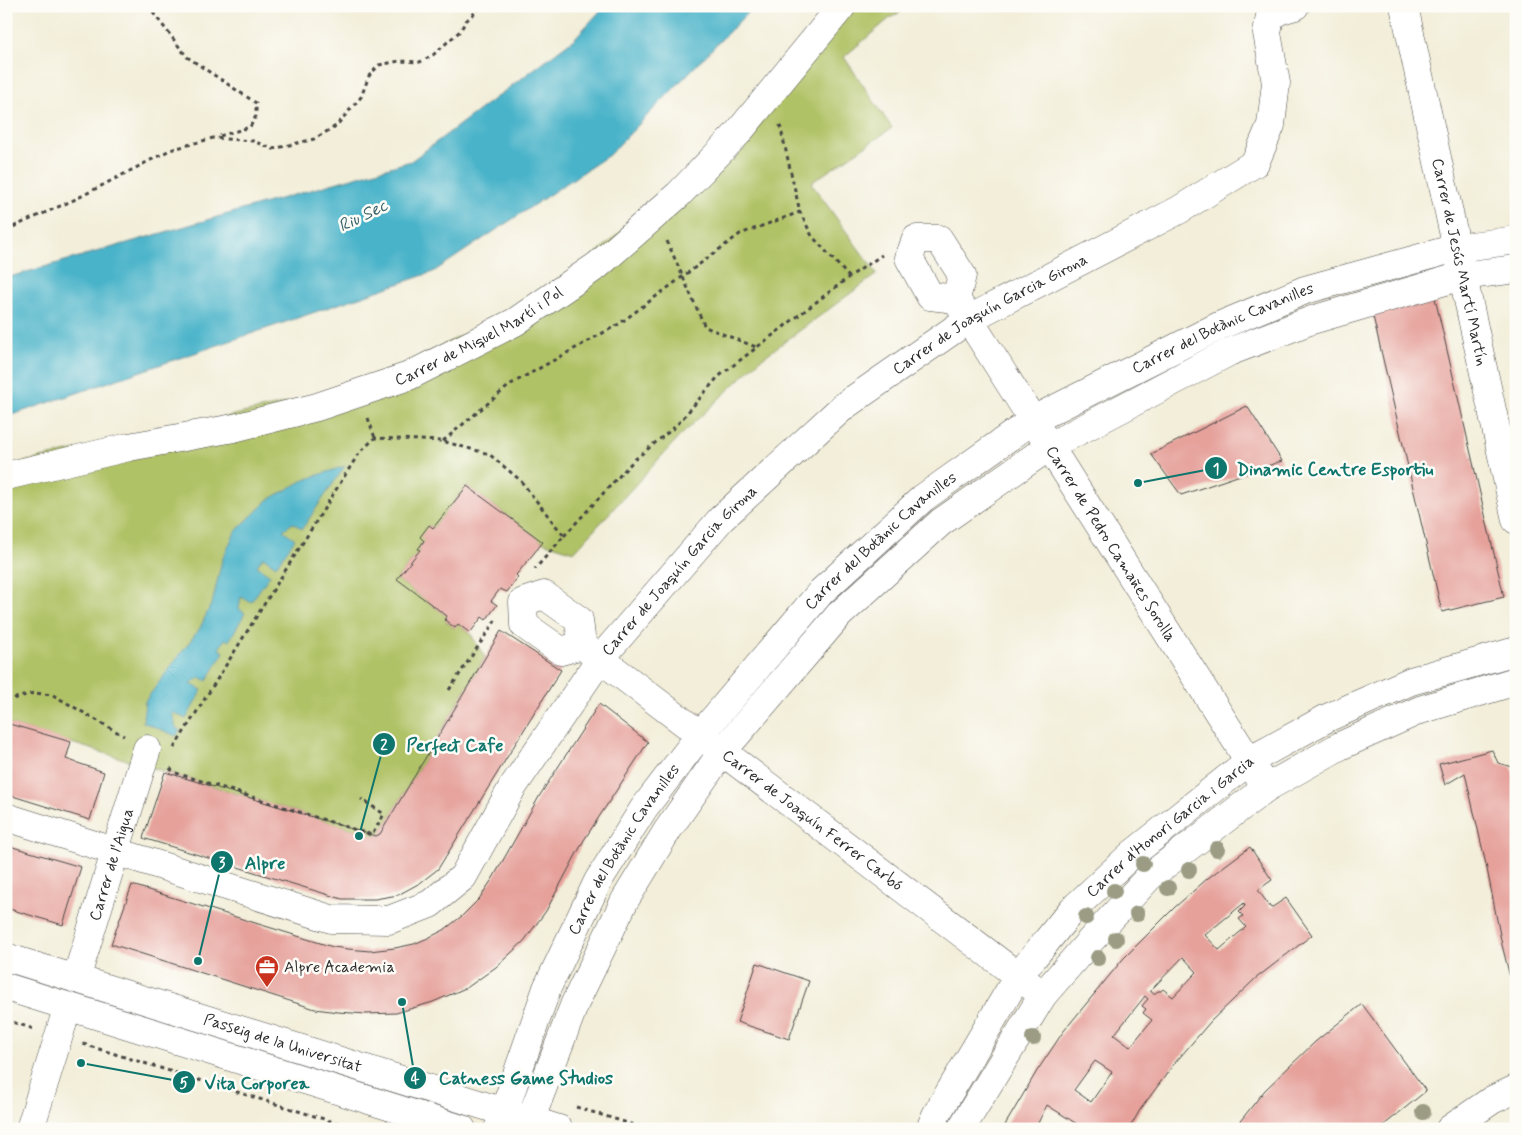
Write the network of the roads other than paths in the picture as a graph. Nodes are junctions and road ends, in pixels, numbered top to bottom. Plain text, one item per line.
1 (842, 6) edge
2 (1295, 6) edge
3 (1404, 6) edge
4 (1269, 11) edge
5 (1516, 240) edge
6 (1456, 248) junction
7 (1516, 269) edge
8 (1462, 276) junction
9 (962, 309) junction
10 (1033, 420) junction
11 (1050, 446) junction
12 (6, 476) edge
13 (1516, 520) edge
14 (1516, 651) edge
15 (591, 652) junction
16 (1516, 681) edge
17 (700, 735) junction
18 (722, 752) junction
19 (157, 755) road end
20 (1249, 761) junction
21 (1266, 788) junction
22 (6, 817) edge
23 (116, 851) junction
24 (6, 957) edge
25 (6, 973) edge
26 (1018, 976) junction
27 (76, 979) junction
28 (6, 987) edge
29 (1043, 995) junction
30 (6, 1001) edge
31 (61, 1028) junction
32 (1516, 1088) edge
33 (32, 1121) edge
34 (511, 1124) edge
35 (417, 1129) edge
36 (462, 1129) edge
37 (558, 1129) edge
38 (930, 1129) edge
39 (961, 1129) edge
40 (1450, 1129) edge

1 - 12 street, Carrer de Miquel Martí i Pol
2 - 4 street, Carrer de Joaquín Garcia Girona
3 - 6 street, Carrer de Jesús Martí Martín
4 - 9 street, Carrer de Joaquín Garcia Girona
5 - 6 street, Carrer del Botànic Cavanilles
6 - 8 street, Carrer de Jesús Martí Martín
6 - 10 street, Carrer del Botànic Cavanilles
7 - 8 street, Carrer del Botànic Cavanilles
8 - 11 street, Carrer del Botànic Cavanilles
8 - 13 street, Carrer de Jesús Martí Martín
9 - 9 street
9 - 10 street, Carrer de Pedro Camañes Sorolla
9 - 15 street, Carrer de Joaquín Garcia Girona
10 - 11 street, Carrer de Pedro Camañes Sorolla
10 - 17 street, Carrer del Botànic Cavanilles
11 - 18 street, Carrer del Botànic Cavanilles
11 - 20 street, Carrer de Pedro Camañes Sorolla
14 - 20 street, Carrer d'Honori Garcia i Garcia
15 - 15 street
15 - 17 street, Carrer de Joaquín Ferrer Carbó
15 - 23 street, Carrer de Joaquín Garcia Girona
16 - 21 street, Carrer d'Honori Garcia i Garcia
17 - 18 street, Carrer de Joaquín Ferrer Carbó
17 - 34 street, Carrer del Botànic Cavanilles
18 - 26 street, Carrer de Joaquín Ferrer Carbó
18 - 34 street, Carrer del Botànic Cavanilles
19 - 23 street, Carrer de l'Aigua
20 - 21 street, Carrer de Pedro Camañes Sorolla
20 - 26 street, Carrer d'Honori Garcia i Garcia
21 - 29 street, Carrer d'Honori Garcia i Garcia
22 - 23 street, Carrer de Joaquín Garcia Girona
23 - 27 street, Carrer de l'Aigua
24 - 27 street, Passeig de la Universitat
25 - 34 street
26 - 29 street, Carrer de Joaquín Ferrer Carbó
26 - 38 street, Carrer d'Honori Garcia i Garcia
27 - 34 street, Passeig de la Universitat
28 - 36 street
29 - 39 street, Carrer d'Honori Garcia i Garcia
30 - 31 street
31 - 33 street
31 - 35 street
32 - 40 street
34 - 37 street, Passeig de la Universitat

